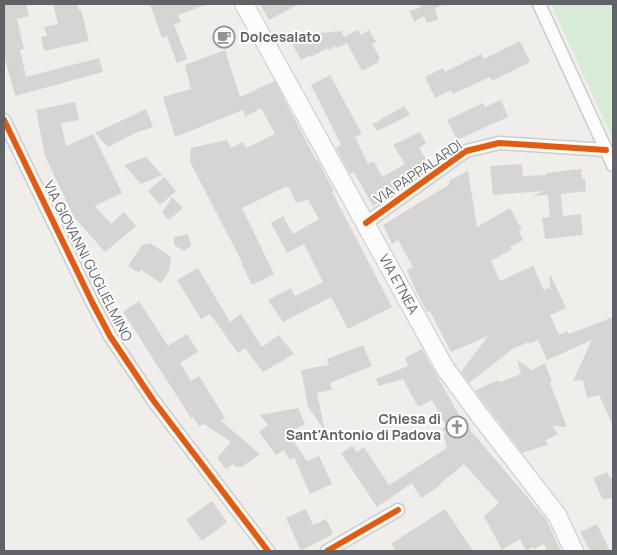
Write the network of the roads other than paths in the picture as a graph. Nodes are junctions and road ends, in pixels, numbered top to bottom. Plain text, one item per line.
1 (244, 4) edge
2 (538, 4) edge
3 (4, 120) edge
4 (606, 150) junction
5 (613, 165) edge
6 (366, 223) junction
7 (398, 510) dead end
8 (268, 551) edge
9 (327, 551) edge
10 (574, 551) edge

1 - 6 main road, VIA ETNEA
2 - 4 street
3 - 8 street, VIA GIOVANNI GUGLIELMINO
4 - 5 street
4 - 6 street, VIA PAPPALARDI
6 - 10 main road, VIA ETNEA
7 - 9 street

